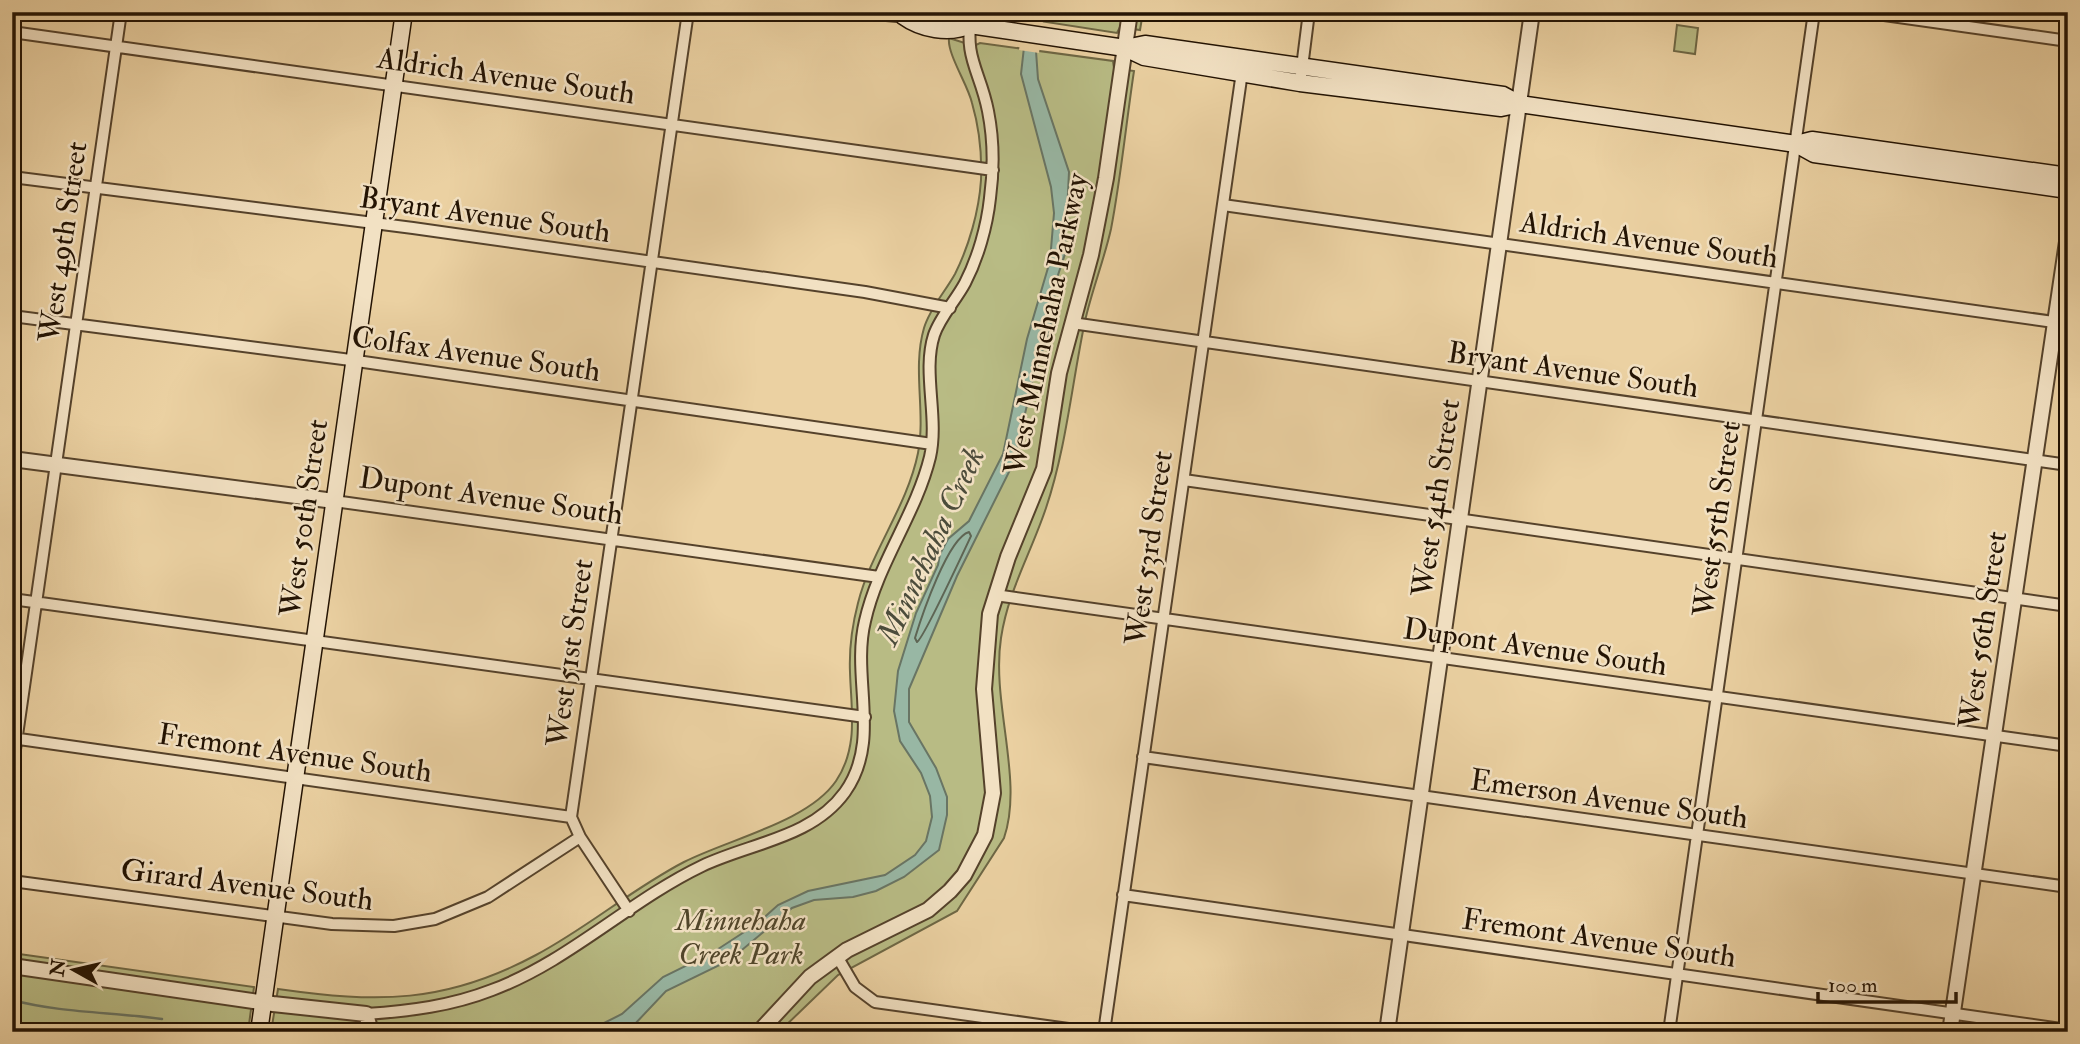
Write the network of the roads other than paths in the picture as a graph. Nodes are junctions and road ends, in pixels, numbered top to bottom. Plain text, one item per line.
1 (121, 12) edge
2 (404, 12) edge
3 (688, 12) edge
4 (879, 12) edge
5 (1130, 12) edge
6 (1309, 12) edge
7 (1532, 12) edge
8 (1814, 12) edge
9 (1863, 12) edge
10 (971, 19) edge
11 (12, 32) edge
12 (2068, 41) edge
13 (116, 46) junction
14 (1125, 48) junction
15 (1242, 72) junction
16 (1301, 75) junction
17 (395, 84) junction
18 (1520, 104) junction
19 (672, 124) junction
20 (1796, 144) junction
21 (993, 170) junction
22 (2068, 176) edge
23 (12, 177) edge
24 (96, 187) junction
25 (2068, 190) edge
26 (1223, 205) junction
27 (375, 224) junction
28 (2068, 235) edge
29 (1500, 244) junction
30 (652, 263) junction
31 (1777, 282) junction
32 (950, 308) junction
33 (12, 316) edge
34 (1072, 323) junction
35 (2061, 323) edge
36 (76, 325) junction
37 (1204, 342) junction
38 (355, 361) junction
39 (1479, 382) junction
40 (632, 400) junction
41 (1756, 420) junction
42 (932, 444) junction
43 (12, 460) edge
44 (2034, 460) junction
45 (56, 465) junction
46 (2068, 465) edge
47 (1184, 480) junction
48 (334, 501) junction
49 (1460, 521) junction
50 (612, 538) junction
51 (1736, 557) junction
52 (879, 577) junction
53 (995, 596) junction
54 (12, 599) edge
55 (2013, 599) junction
56 (36, 602) junction
57 (2068, 606) edge
58 (1163, 620) junction
59 (314, 640) junction
60 (1440, 660) junction
61 (591, 678) junction
62 (1716, 699) junction
63 (864, 717) junction
64 (1995, 736) junction
65 (14, 739) edge
66 (2068, 747) edge
67 (1143, 757) junction
68 (12, 770) edge
69 (294, 778) junction
70 (1420, 798) junction
71 (571, 817) junction
72 (1697, 835) junction
73 (580, 837) junction
74 (1974, 874) junction
75 (12, 881) edge
76 (2068, 887) edge
77 (1124, 895) junction
78 (629, 911) junction
79 (275, 916) junction
80 (1401, 935) junction
81 (838, 958) junction
82 (12, 966) edge
83 (1677, 972) junction
84 (263, 1003) junction
85 (1954, 1013) junction
86 (366, 1014) junction
87 (2068, 1030) edge
88 (258, 1032) edge
89 (371, 1032) edge
90 (759, 1032) edge
91 (1090, 1032) edge
92 (1104, 1032) edge
93 (1387, 1032) edge
94 (1669, 1032) edge
95 (1951, 1032) edge

1 - 13 street, West 49th Street
2 - 17 main road, West 50th Street
3 - 19 street, West 51st Street
4 - 10 main road
5 - 14 street, West Minnehaha Parkway
6 - 16 street
7 - 18 street, West 54th Street
8 - 20 street, West 55th Street
9 - 12 street
10 - 14 main road
10 - 21 street
11 - 13 street, Aldrich Avenue South
13 - 17 street, Aldrich Avenue South
13 - 24 street, West 49th Street
14 - 15 main road
14 - 16 main road
14 - 34 street, West Minnehaha Parkway
15 - 16 main road
15 - 26 street, West 53rd Street
16 - 18 main road
17 - 19 street, Aldrich Avenue South
17 - 27 main road, West 50th Street
18 - 20 main road
18 - 29 street, West 54th Street
19 - 21 street, Aldrich Avenue South
19 - 30 street, West 51st Street
20 - 22 main road
20 - 25 main road
20 - 31 street, West 55th Street
21 - 32 street
23 - 24 street, Bryant Avenue South
24 - 27 street, Bryant Avenue South
24 - 36 street, West 49th Street
26 - 29 street, Aldrich Avenue South
26 - 37 street, West 53rd Street
27 - 30 street, Bryant Avenue South
27 - 38 main road, West 50th Street
28 - 35 street, West 56th Street
29 - 31 street, Aldrich Avenue South
29 - 39 street, West 54th Street
30 - 32 street, Bryant Avenue South
30 - 40 street, West 51st Street
31 - 35 street, Aldrich Avenue South
31 - 41 street, West 55th Street
32 - 42 street
33 - 36 street, Colfax Avenue South
34 - 37 street, Bryant Avenue South
34 - 53 street, West Minnehaha Parkway
35 - 44 street, West 56th Street
36 - 38 street, Colfax Avenue South
36 - 45 street, West 49th Street
37 - 39 street, Bryant Avenue South
37 - 47 street, West 53rd Street
38 - 40 street, Colfax Avenue South
38 - 48 main road, West 50th Street
39 - 41 street, Bryant Avenue South
39 - 49 street, West 54th Street
40 - 42 street, Colfax Avenue South
40 - 50 street, West 51st Street
41 - 44 street, Bryant Avenue South
41 - 51 street, West 55th Street
42 - 52 street
43 - 45 street, Dupont Avenue South
44 - 46 street, Bryant Avenue South
44 - 55 street, West 56th Street
45 - 48 street, Dupont Avenue South
45 - 56 street, West 49th Street
47 - 49 street
47 - 58 street, West 53rd Street
48 - 50 street, Dupont Avenue South
48 - 59 main road, West 50th Street
49 - 51 street
49 - 60 street, West 54th Street
50 - 52 street, Dupont Avenue South
50 - 61 street, West 51st Street
51 - 55 street
51 - 62 street, West 55th Street
52 - 63 street
53 - 58 street, Dupont Avenue South
53 - 81 street, West Minnehaha Parkway
54 - 56 street
55 - 57 street
55 - 64 street, West 56th Street
56 - 59 street
56 - 65 street, West 49th Street
58 - 60 street, Dupont Avenue South
58 - 67 street, West 53rd Street
59 - 61 street
59 - 69 main road, West 50th Street
60 - 62 street, Dupont Avenue South
60 - 70 street, West 54th Street
61 - 63 street
61 - 71 street, West 51st Street
62 - 64 street, Dupont Avenue South
62 - 72 street, West 55th Street
63 - 78 street
64 - 66 street, Dupont Avenue South
64 - 74 street, West 56th Street
65 - 68 street, West 49th Street
65 - 69 street, Fremont Avenue South
67 - 70 street, Emerson Avenue South
67 - 77 street, West 53rd Street
69 - 71 street, Fremont Avenue South
69 - 79 main road, West 50th Street
70 - 72 street, Emerson Avenue South
70 - 80 street, West 54th Street
71 - 73 street
72 - 74 street, Emerson Avenue South
72 - 83 street, West 55th Street
73 - 78 street
73 - 79 street, Girard Avenue South
74 - 76 street, Emerson Avenue South
74 - 85 street, West 56th Street
75 - 79 street, Girard Avenue South
77 - 80 street, Fremont Avenue South
77 - 92 street, West 53rd Street
78 - 86 street
79 - 84 main road, West 50th Street
80 - 83 street, Fremont Avenue South
80 - 93 street, West 54th Street
81 - 90 street, West Minnehaha Parkway
81 - 91 street
82 - 84 street
83 - 85 street, Fremont Avenue South
83 - 94 street, West 55th Street
84 - 86 street
84 - 88 main road, West 50th Street
85 - 87 street, Fremont Avenue South
85 - 95 street, West 56th Street
86 - 89 street

